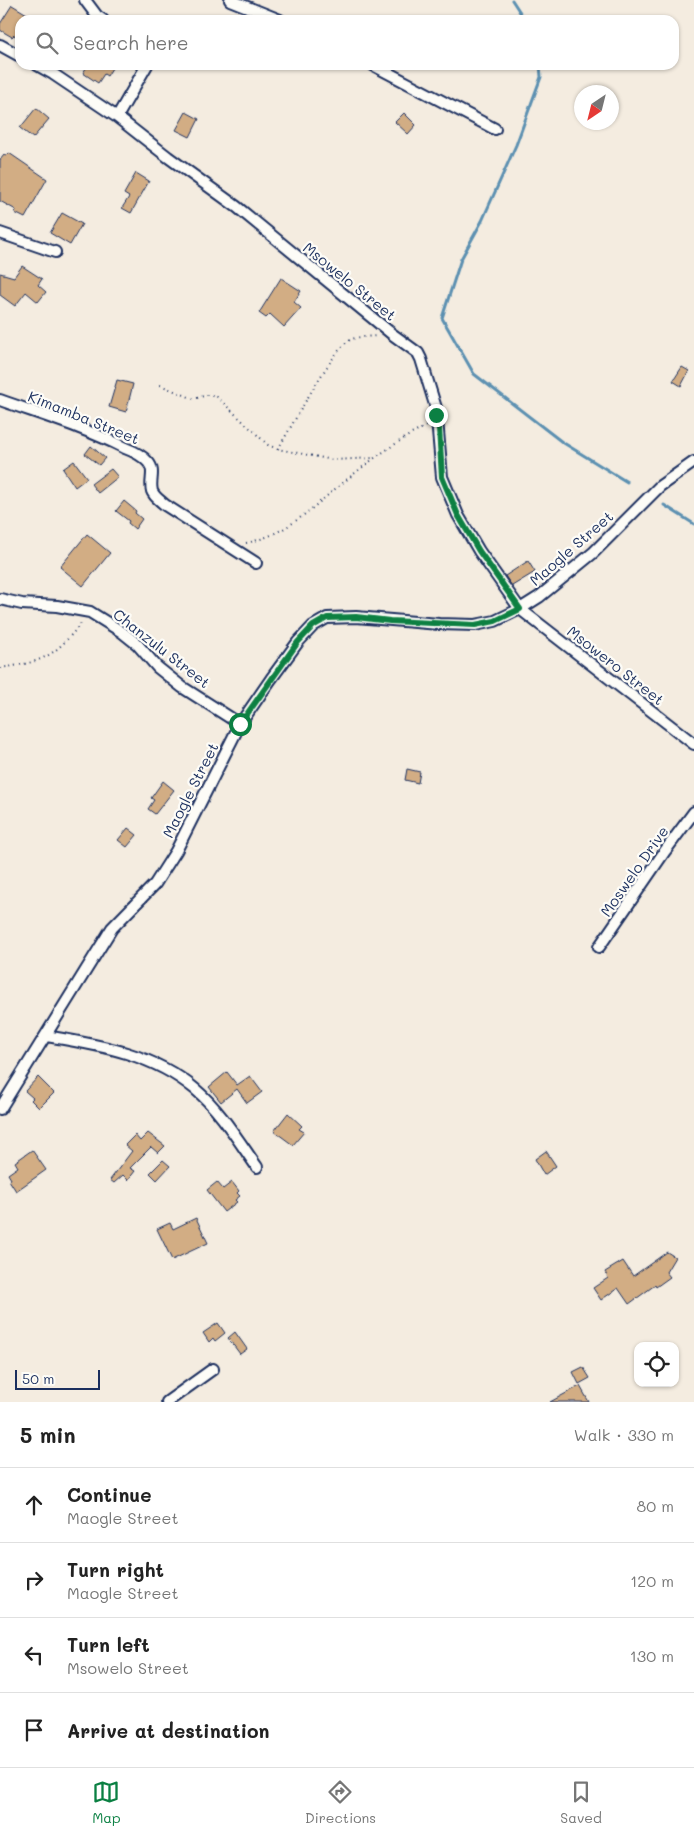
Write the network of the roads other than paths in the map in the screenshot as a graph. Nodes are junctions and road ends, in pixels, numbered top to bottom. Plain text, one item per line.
1 (85, 0) edge
2 (230, 0) edge
3 (96, 15) edge
4 (268, 15) edge
5 (0, 45) edge
6 (15, 53) edge
7 (45, 70) edge
8 (144, 70) edge
9 (383, 70) edge
10 (117, 117) junction
11 (495, 129) dead end
12 (0, 233) edge
13 (55, 252) dead end
14 (0, 400) edge
15 (694, 462) edge
16 (256, 563) dead end
17 (0, 599) edge
18 (520, 609) junction
19 (240, 724) junction
20 (694, 744) edge
21 (694, 812) edge
22 (599, 947) dead end
23 (46, 1036) junction
24 (0, 1109) edge
25 (257, 1167) dead end
26 (213, 1369) dead end
27 (167, 1402) edge

1 - 3 street
2 - 4 street
5 - 6 street
7 - 10 street, Msowelo Street
8 - 10 street
9 - 11 street
10 - 18 street, Msowelo Street
12 - 13 street
14 - 16 street, Kimamba Street
15 - 18 street, Maogle Street
17 - 19 street, Chanzulu Street
18 - 19 street, Maogle Street
18 - 20 street, Msowero Street
19 - 23 street, Maogle Street
21 - 22 street, Moswelo Drive
23 - 24 street, Maogle Street
23 - 25 street
26 - 27 street

